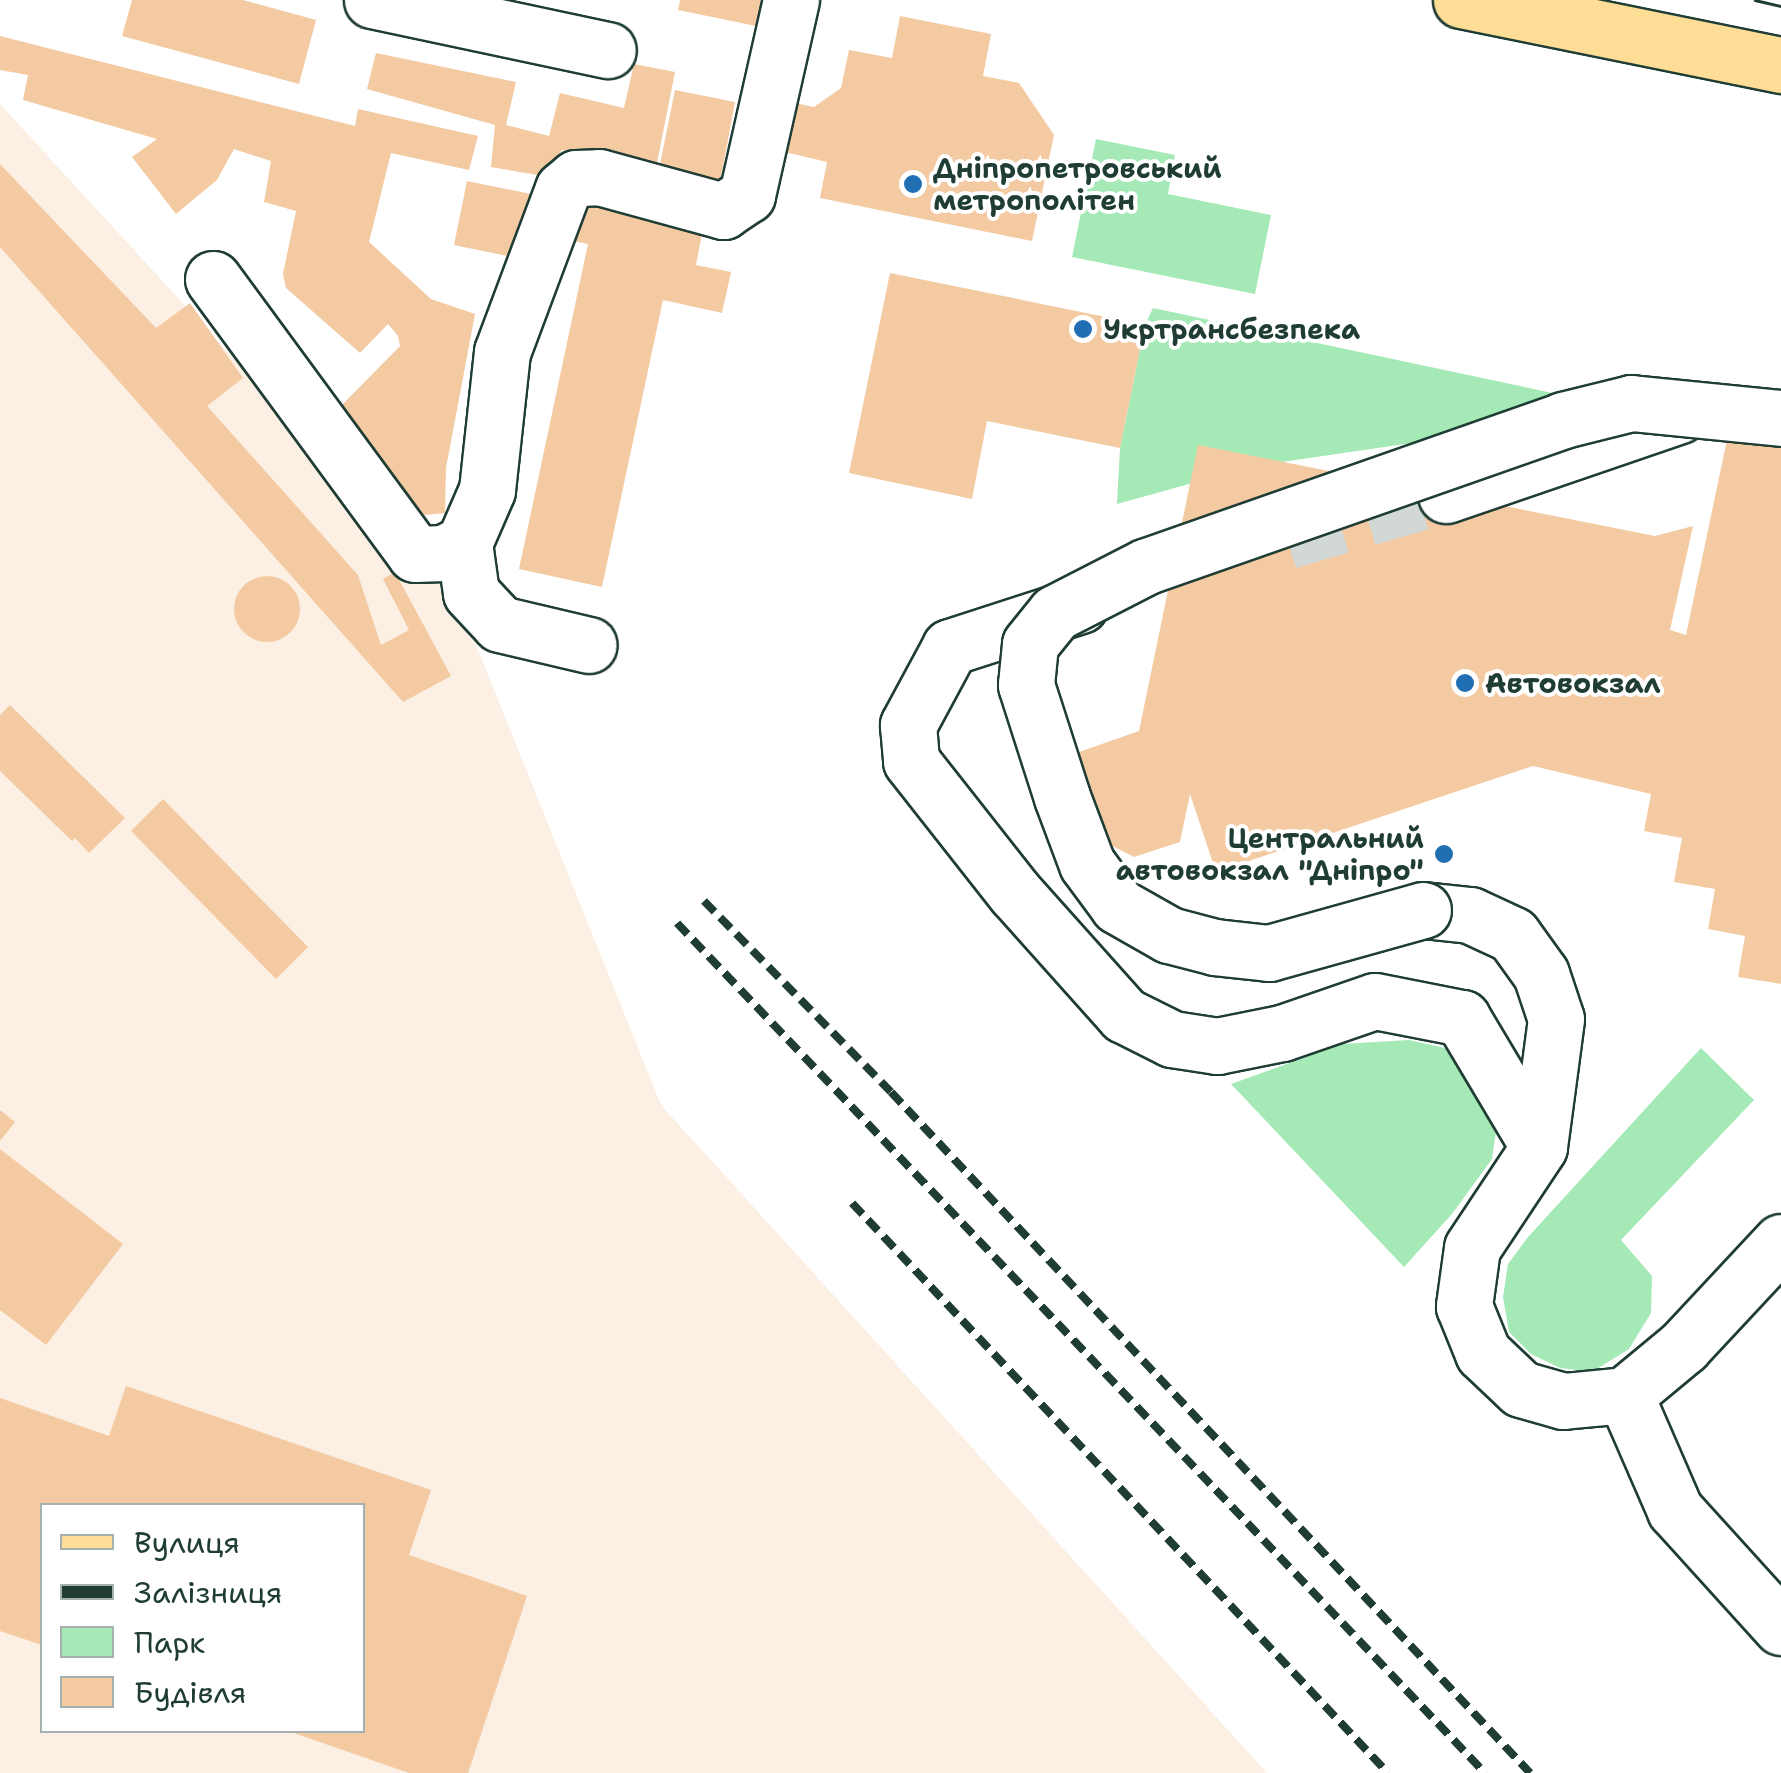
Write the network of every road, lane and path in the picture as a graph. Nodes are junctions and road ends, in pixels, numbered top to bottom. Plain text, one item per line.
1 (372, 0) edge
2 (792, 0) edge
3 (1461, 0) edge
4 (608, 50) dead end
5 (1718, 52) junction
6 (1781, 65) edge
7 (1781, 78) edge
8 (213, 279) dead end
9 (1781, 418) edge
10 (1781, 435) edge
11 (1446, 495) tunnel mouth
12 (464, 543) junction
13 (1170, 576) dead end
14 (590, 645) dead end
15 (1540, 1147) junction
16 (1781, 1242) edge
17 (1625, 1396) junction
18 (1781, 1627) edge

1 - 4 street
2 - 12 street
3 - 5 main road
5 - 6 main road
5 - 7 street
8 - 12 street
9 - 15 street, bridge
10 - 11 street
12 - 14 street
13 - 15 street
15 - 17 street
16 - 17 street
17 - 18 street

